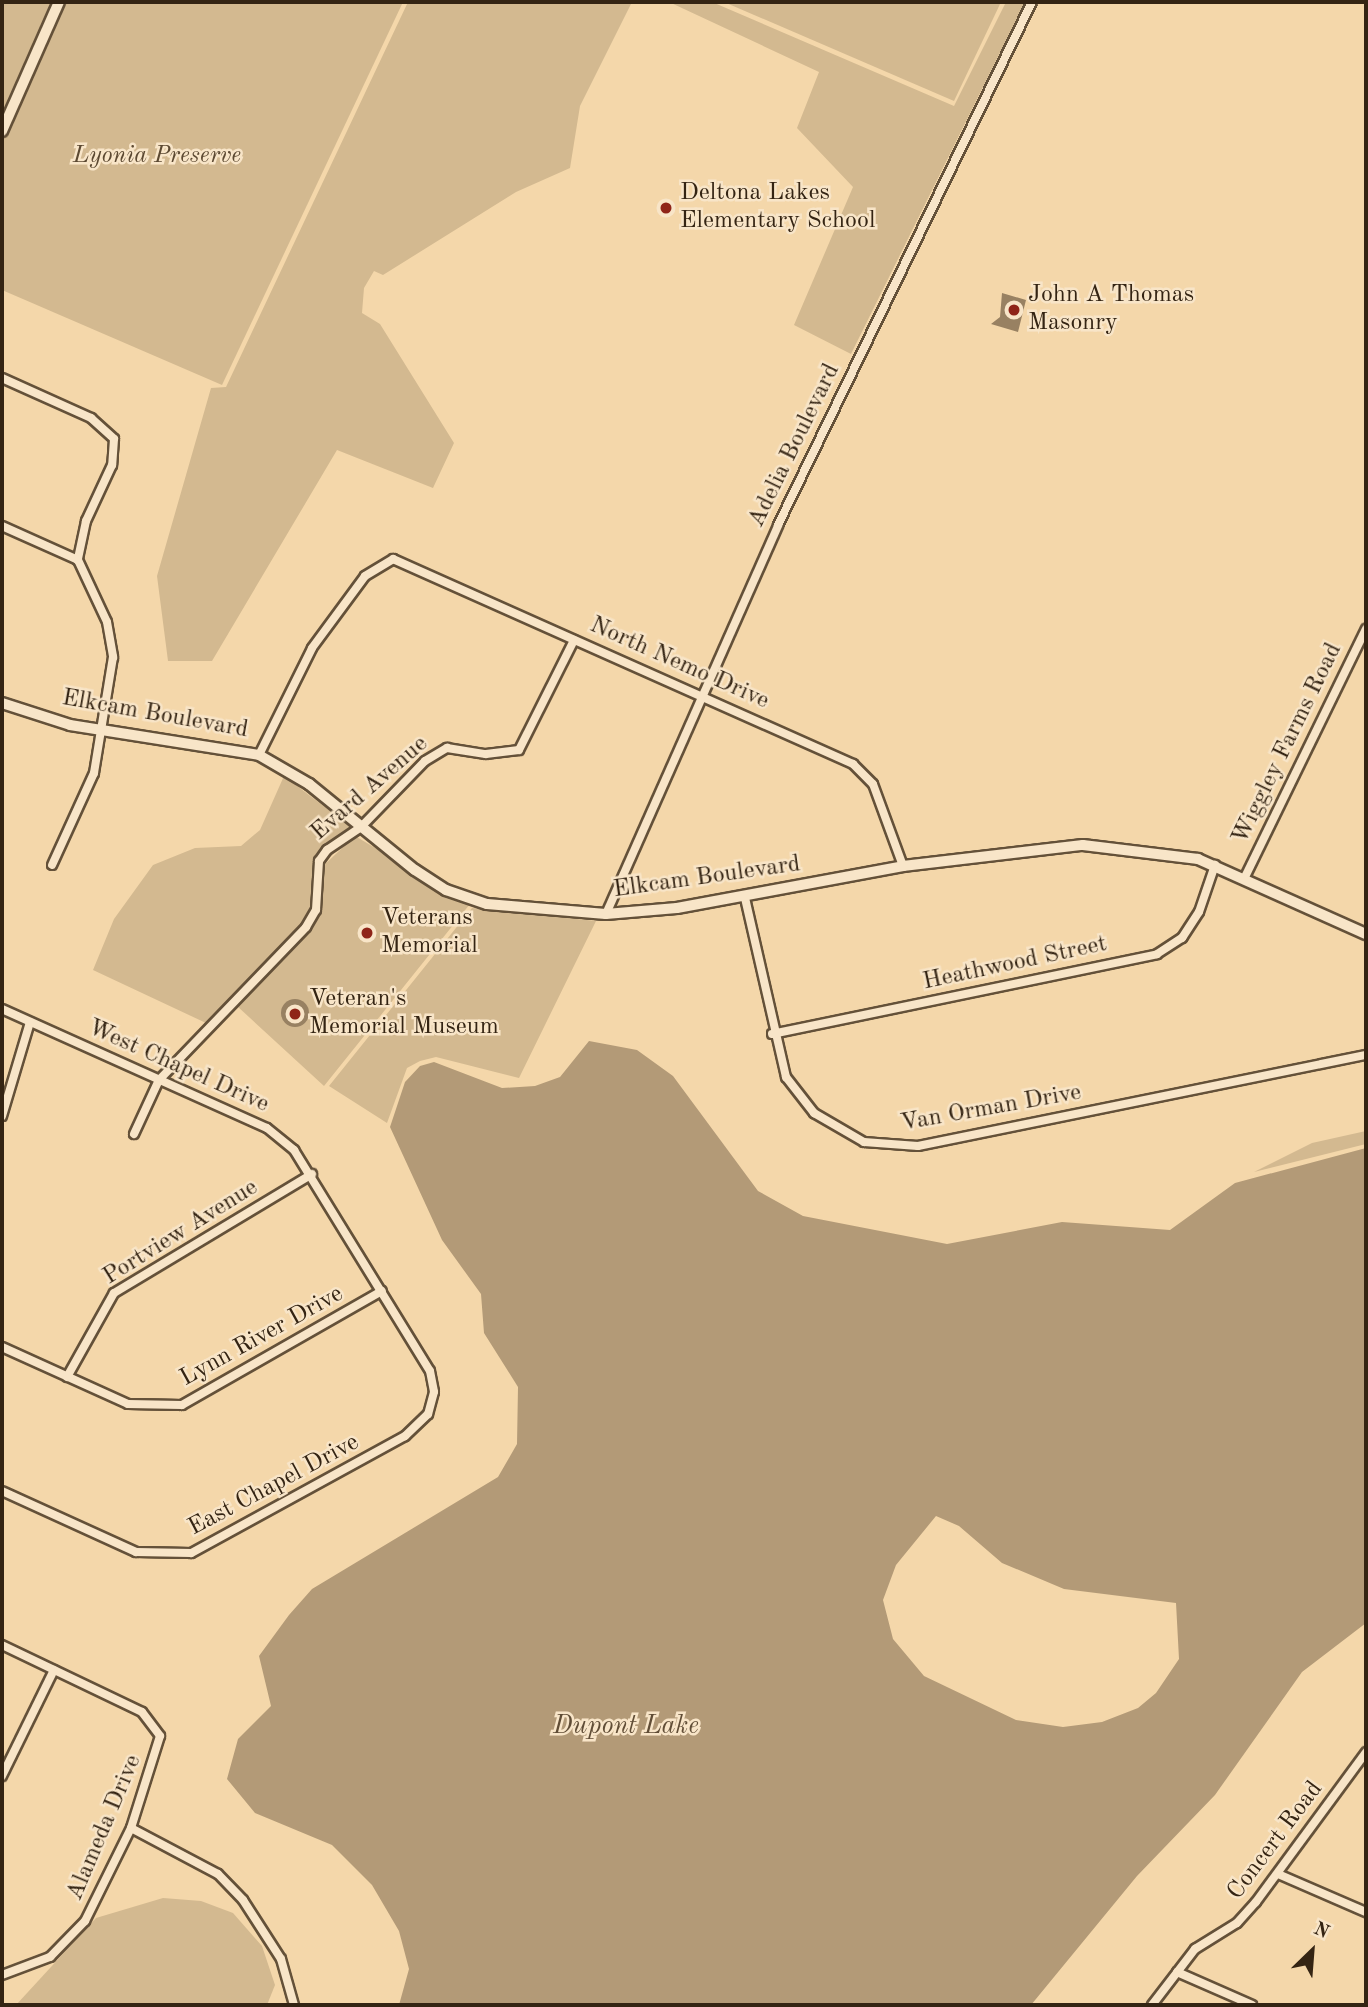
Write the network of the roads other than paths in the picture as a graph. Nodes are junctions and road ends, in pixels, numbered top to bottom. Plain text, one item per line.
1 (59, 2) edge
2 (1032, 2) edge
3 (2, 131) edge
4 (2, 378) edge
5 (2, 526) edge
6 (78, 560) junction
7 (1366, 629) edge
8 (574, 640) junction
9 (704, 697) junction
10 (2, 703) edge
11 (100, 727) junction
12 (259, 755) junction
13 (360, 828) junction
14 (52, 865) dead end
15 (1215, 865) junction
16 (904, 866) junction
17 (1245, 877) junction
18 (745, 898) junction
19 (606, 914) junction
20 (1366, 934) edge
21 (2, 1009) edge
22 (30, 1021) junction
23 (772, 1034) junction
24 (1366, 1055) edge
25 (159, 1080) junction
26 (2, 1116) edge
27 (134, 1134) dead end
28 (313, 1174) junction
29 (382, 1291) junction
30 (2, 1348) edge
31 (67, 1377) junction
32 (431, 1406) joint
33 (2, 1491) edge
34 (2, 1645) edge
35 (54, 1670) junction
36 (1366, 1752) edge
37 (1362, 1767) edge
38 (2, 1776) edge
39 (131, 1828) junction
40 (1278, 1874) junction
41 (1366, 1912) edge
42 (1177, 1972) junction
43 (2, 1975) edge
44 (294, 2005) edge
45 (1152, 2005) edge
46 (1252, 2005) edge

1 - 3 street
2 - 9 street, Adelia Boulevard
4 - 6 street
5 - 6 street
6 - 11 street
7 - 17 street, Wiggley Farms Road
8 - 9 street, North Nemo Drive
8 - 12 street, North Nemo Drive
8 - 13 street, Evard Avenue
9 - 16 street, North Nemo Drive
9 - 19 street, Adelia Boulevard
10 - 11 street, Elkcam Boulevard
11 - 12 street, Elkcam Boulevard
11 - 14 street
12 - 13 street, Elkcam Boulevard
13 - 19 street, Elkcam Boulevard
13 - 25 street, Evard Avenue
15 - 16 street, Elkcam Boulevard
15 - 17 street, Elkcam Boulevard
15 - 23 street, Heathwood Street
16 - 18 street, Elkcam Boulevard
17 - 20 street, Elkcam Boulevard
18 - 19 street, Elkcam Boulevard
18 - 23 street, Van Orman Drive
21 - 22 street, West Chapel Drive
22 - 25 street, West Chapel Drive
22 - 26 street
23 - 24 street, Van Orman Drive
25 - 27 street, Evard Avenue
25 - 28 street, West Chapel Drive
28 - 29 street, West Chapel Drive
28 - 31 street, Portview Avenue
29 - 31 street, Lynn River Drive
29 - 32 street, West Chapel Drive
30 - 31 street, Lynn River Drive
32 - 33 street, East Chapel Drive
34 - 35 street
35 - 38 street
35 - 39 street, Alameda Drive
36 - 37 street, Concert Road
37 - 40 street, Concert Road
39 - 43 street, Alameda Drive
39 - 44 street
40 - 41 street
40 - 42 street, Concert Road
42 - 45 street, Concert Road
42 - 46 street

